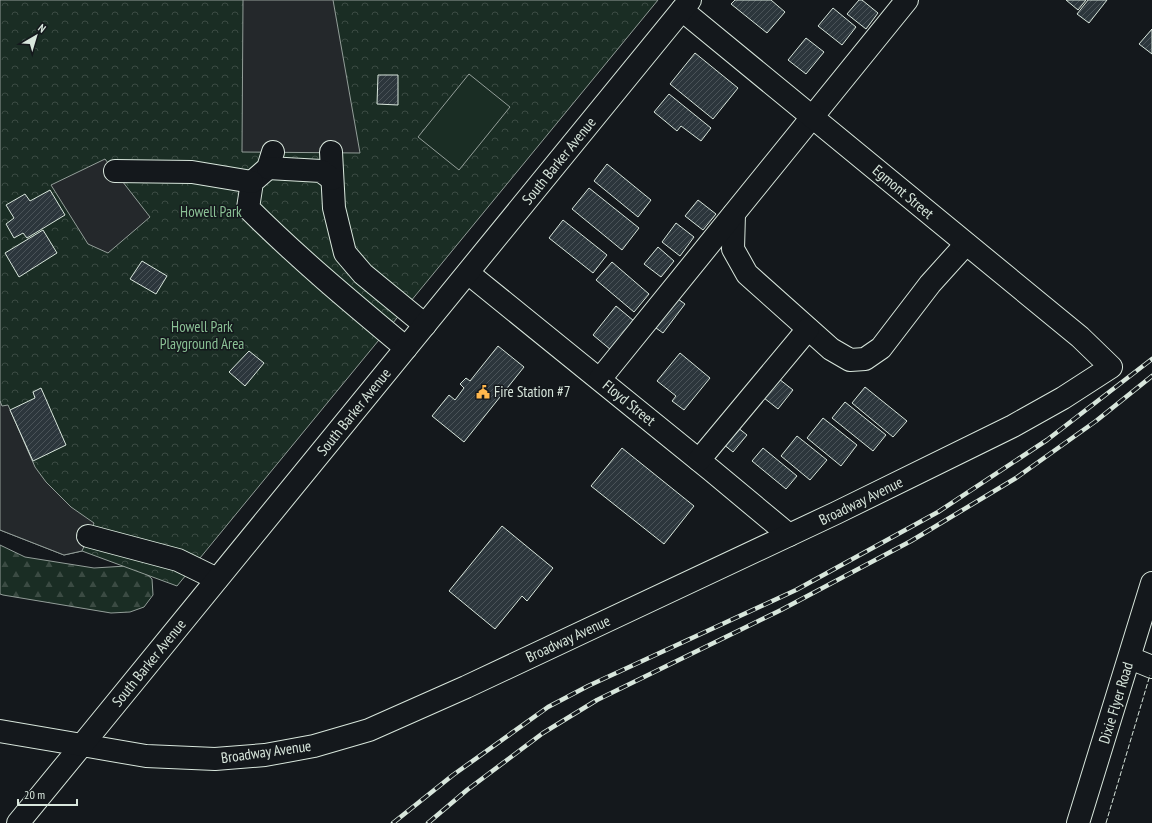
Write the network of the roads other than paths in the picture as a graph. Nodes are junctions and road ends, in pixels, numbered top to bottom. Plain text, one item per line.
1 (907, 0) edge
2 (686, 5) edge
3 (812, 117) junction
4 (331, 152) dead end
5 (115, 171) dead end
6 (332, 179) junction
7 (252, 182) junction
8 (734, 214) junction
9 (966, 244) junction
10 (468, 273) junction
11 (425, 325) junction
12 (808, 329) junction
13 (406, 348) junction
14 (1098, 376) joint
15 (600, 379) junction
16 (699, 460) junction
17 (789, 535) junction
18 (88, 536) dead end
19 (218, 579) junction
20 (1152, 583) edge
21 (1130, 658) junction
22 (1152, 667) edge
23 (0, 731) edge
24 (82, 745) junction
25 (18, 823) edge
26 (1078, 823) edge

1 - 3 street
2 - 3 street, Egmont Street
2 - 10 street, South Barker Avenue
3 - 8 street
3 - 9 street, Egmont Street
4 - 6 street
5 - 7 street
6 - 7 street
6 - 11 street
7 - 13 street
8 - 12 street
8 - 15 street
9 - 12 street
9 - 14 street, Egmont Street
10 - 11 street, South Barker Avenue
10 - 15 street, Floyd Street
11 - 13 street, South Barker Avenue
12 - 16 street
13 - 19 street, South Barker Avenue
14 - 17 street, Broadway Avenue
15 - 16 street, Floyd Street
16 - 17 street, Floyd Street
17 - 24 street, Broadway Avenue
18 - 19 street
19 - 24 street, South Barker Avenue
20 - 21 street, Dixie Flyer Road
21 - 22 street
21 - 26 street, Dixie Flyer Road
23 - 24 street, Broadway Avenue
24 - 25 street, South Barker Avenue

